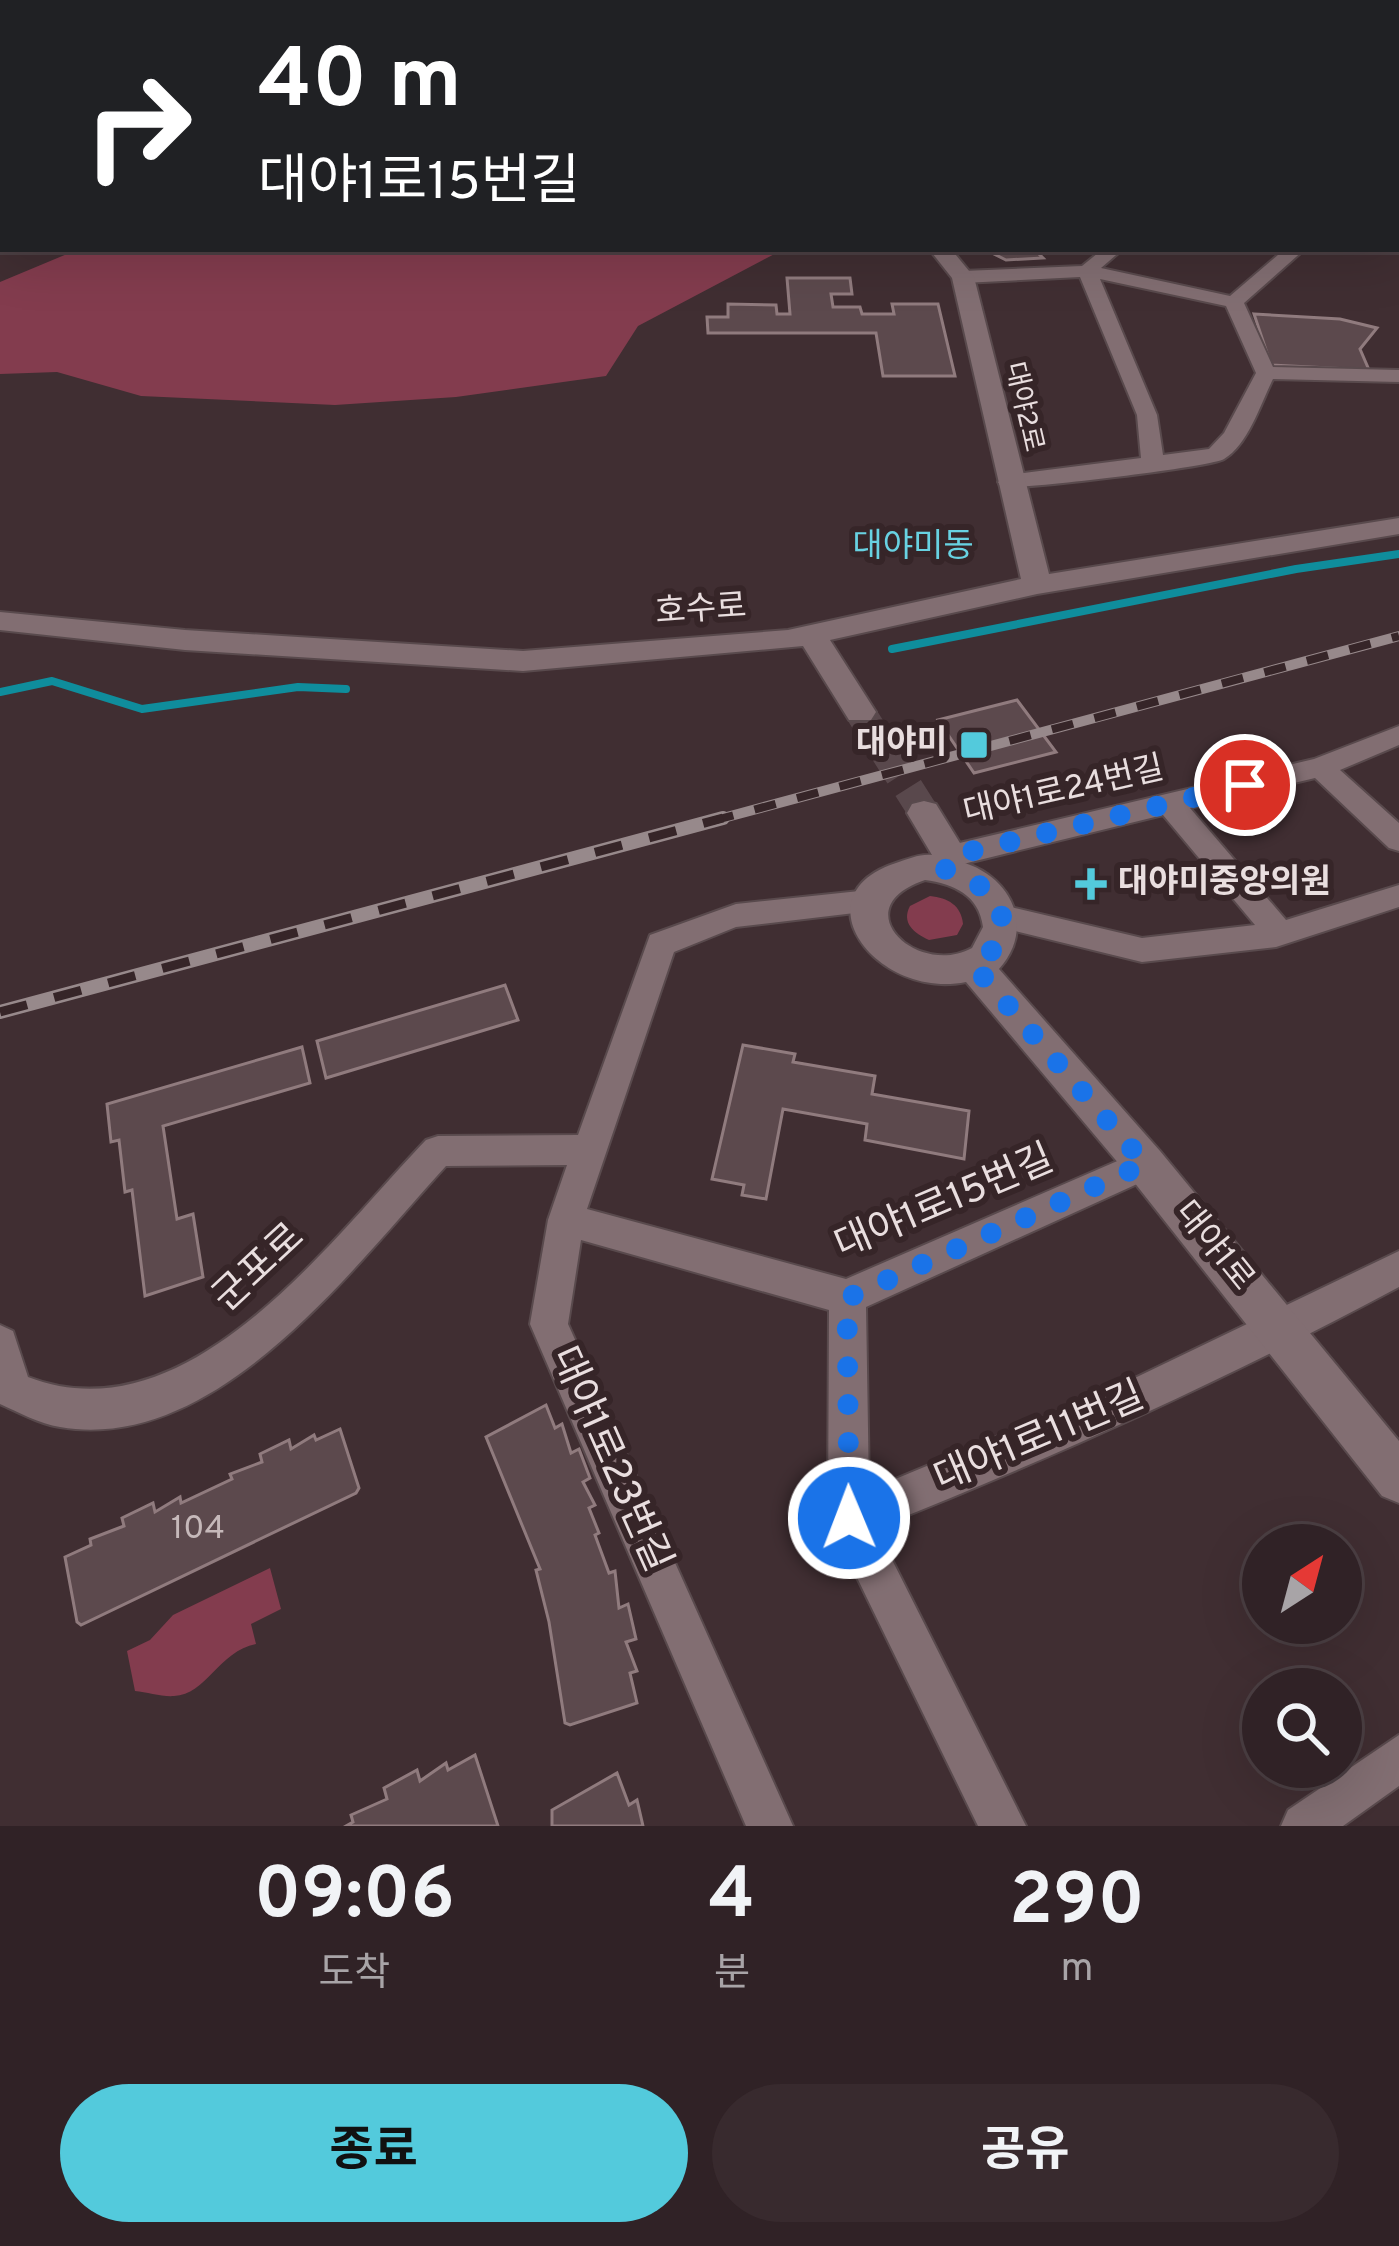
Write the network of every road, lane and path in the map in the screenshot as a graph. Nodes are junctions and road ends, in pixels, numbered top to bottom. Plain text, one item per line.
1 (942, 252) edge
2 (1110, 252) edge
3 (1292, 252) edge
4 (1087, 271) junction
5 (963, 277) junction
6 (1234, 302) junction
7 (1266, 373) junction
8 (1399, 376) edge
9 (1153, 466) junction
10 (1009, 482) junction
11 (1399, 526) edge
12 (1036, 585) junction
13 (0, 620) edge
14 (811, 635) junction
15 (860, 712) tunnel mouth
16 (1399, 735) edge
17 (1320, 766) junction
18 (1170, 804) junction
19 (924, 813) tunnel mouth
20 (1399, 840) edge
21 (948, 863) junction
22 (1399, 896) edge
23 (869, 902) junction
24 (1002, 917) junction
25 (1280, 934) junction
26 (974, 966) junction
27 (590, 1150) junction
28 (1145, 1164) junction
29 (566, 1220) junction
30 (1399, 1268) edge
31 (847, 1298) junction
32 (1281, 1332) junction
33 (0, 1344) edge
34 (1399, 1479) edge
35 (849, 1518) junction
36 (1399, 1758) edge
37 (770, 1826) edge
38 (1003, 1826) edge
39 (1304, 1826) edge

1 - 5 street, 대야2로
2 - 4 street
3 - 6 street
4 - 5 street
4 - 6 street
4 - 9 street
5 - 10 street, 대야2로
6 - 7 street
7 - 8 street
7 - 9 street
9 - 10 street
10 - 12 street, 대야2로
11 - 12 street, 호수로
12 - 14 street, 호수로
13 - 14 street, 호수로
14 - 15 street
16 - 17 street, 대야1로24번길
17 - 18 street, 대야1로24번길
17 - 20 street
18 - 21 street, 대야1로24번길
18 - 25 street
19 - 21 street
21 - 23 street
21 - 24 street
22 - 25 street
23 - 26 street
23 - 27 street, 대야1로23번길
24 - 25 street
24 - 26 street
26 - 28 street, 대야1로
27 - 29 street, 대야1로23번길
27 - 33 street, 군포로
28 - 31 street, 대야1로15번길
28 - 32 street, 대야1로
29 - 31 street, 대야1로15번길
29 - 37 street, 대야1로23번길
30 - 32 street, 대야1로11번길
31 - 35 street
32 - 34 street, 대야1로
32 - 35 street, 대야1로11번길
35 - 38 street
36 - 39 street

